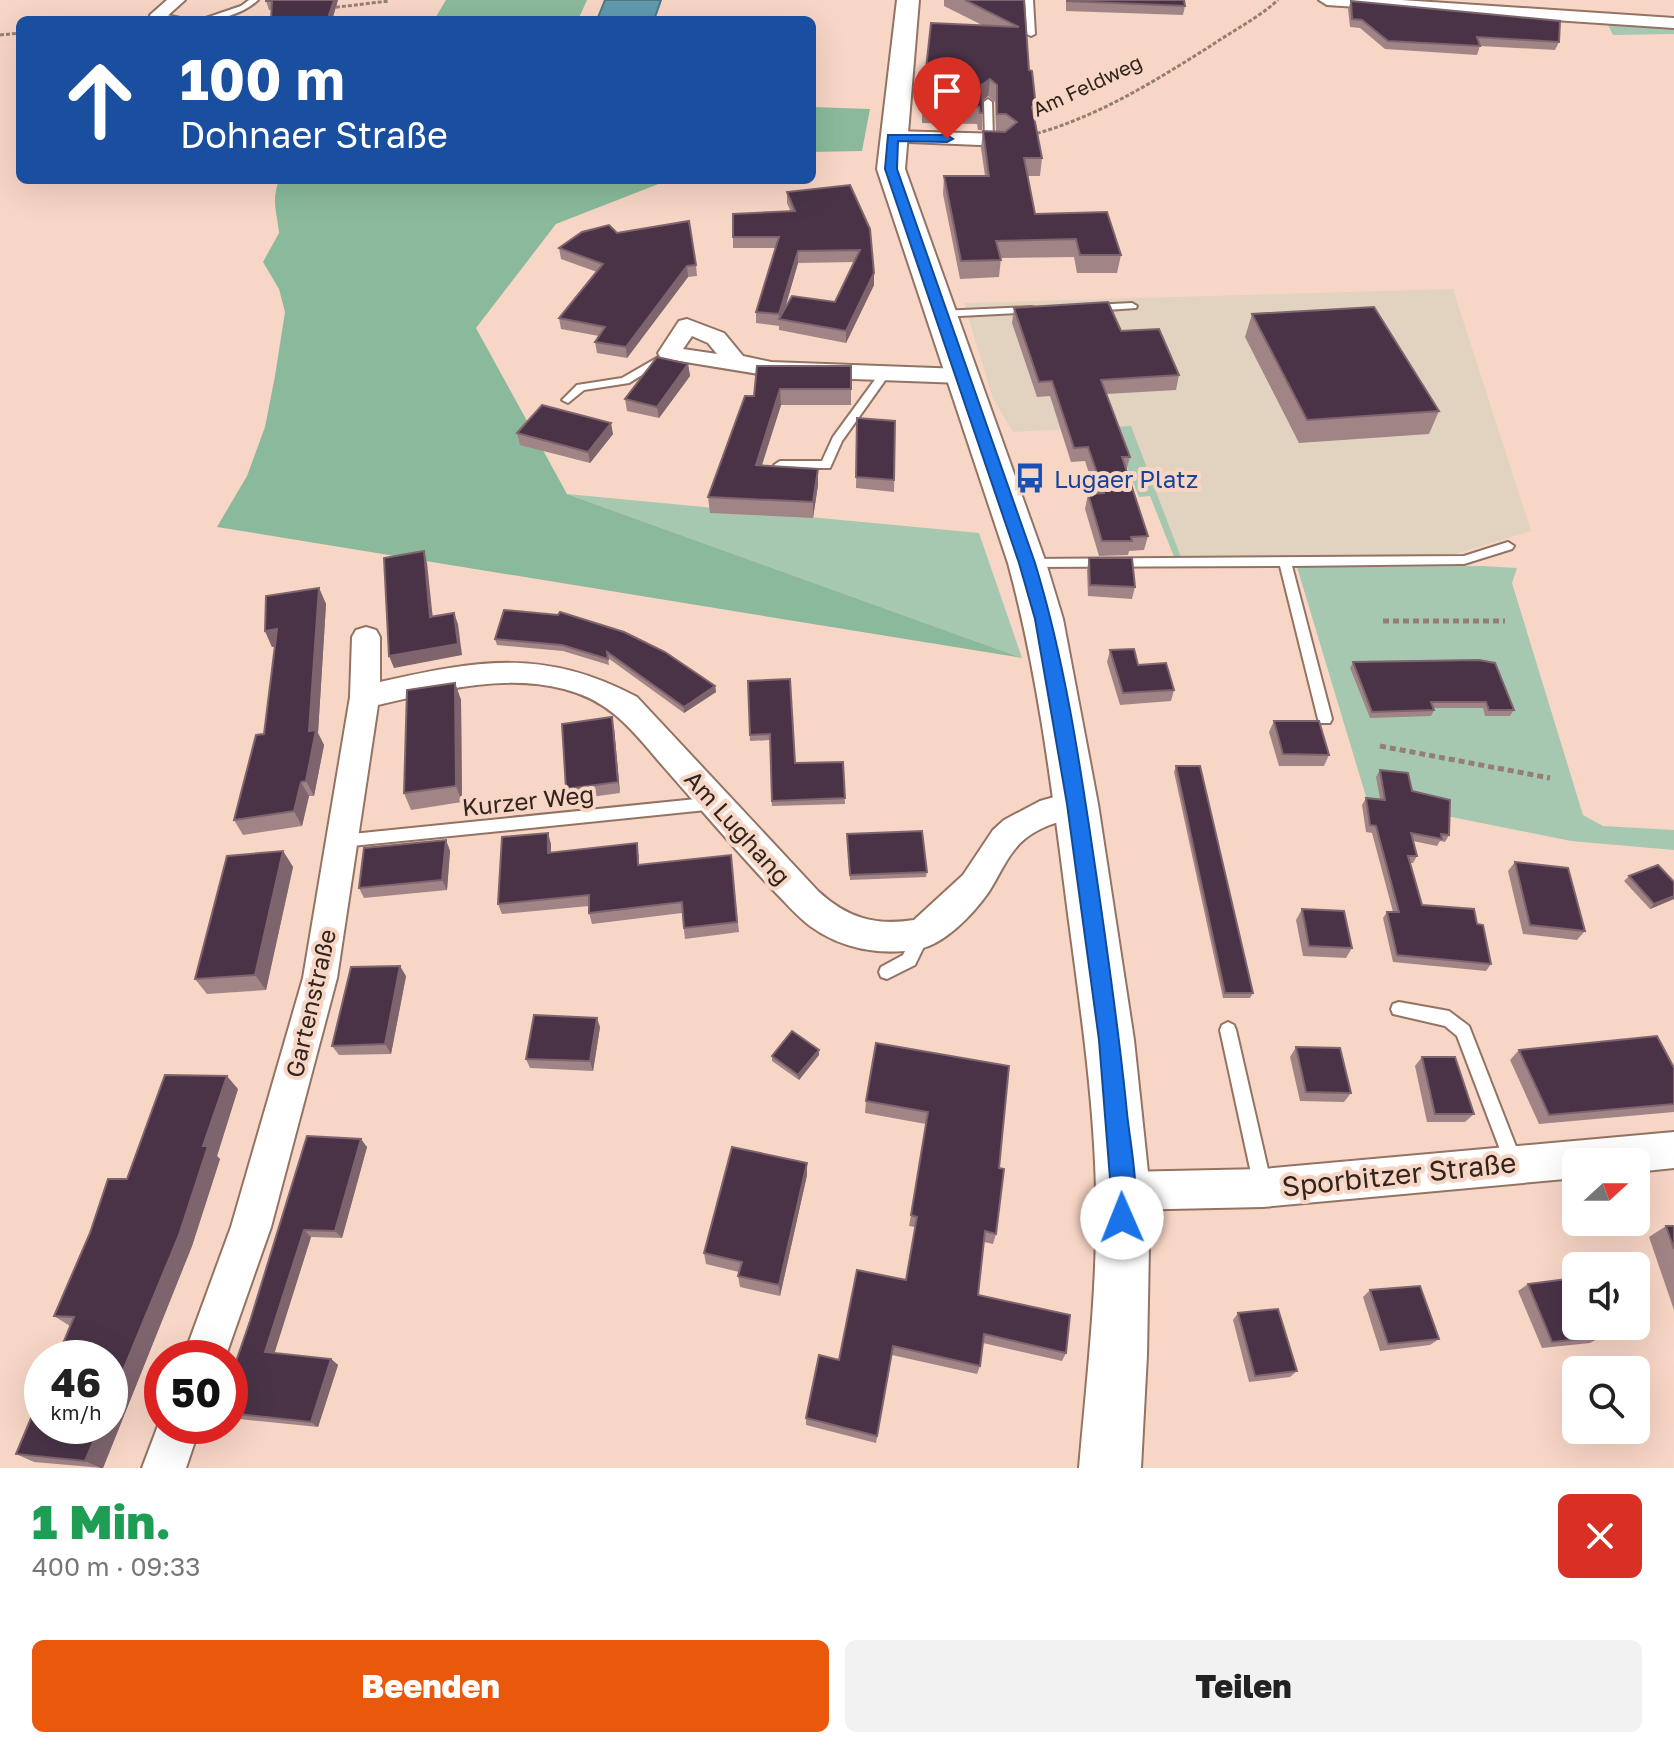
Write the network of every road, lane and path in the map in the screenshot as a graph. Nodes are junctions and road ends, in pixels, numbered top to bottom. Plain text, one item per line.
1 (177, 0) edge
2 (254, 0) edge
3 (908, 0) edge
4 (1029, 0) edge
5 (1278, 0) edge
6 (1327, 0) edge
7 (389, 1) edge
8 (326, 9) edge
9 (158, 15) joint
10 (162, 16) edge
11 (217, 16) edge
12 (1674, 23) edge
13 (1031, 34) dead end
14 (988, 102) edge
15 (892, 137) junction
16 (996, 140) junction
17 (1132, 306) dead end
18 (1073, 309) edge
19 (1044, 310) edge
20 (940, 314) junction
21 (669, 353) joint
22 (886, 372) junction
23 (962, 376) junction
24 (568, 400) dead end
25 (780, 465) edge
26 (1508, 546) dead end
27 (1285, 562) junction
28 (1027, 563) junction
29 (1383, 621) dead end
30 (1505, 621) dead end
31 (366, 637) dead end
32 (365, 697) junction
33 (1325, 719) dead end
34 (1380, 746) dead end
35 (1550, 778) dead end
36 (717, 803) junction
37 (1076, 804) junction
38 (342, 841) junction
39 (922, 934) junction
40 (887, 972) dead end
41 (1399, 1009) dead end
42 (1228, 1030) dead end
43 (1674, 1150) edge
44 (1513, 1163) junction
45 (1263, 1188) junction
46 (1123, 1191) junction
47 (210, 1340) edge
48 (173, 1444) edge
49 (164, 1468) edge
50 (1110, 1468) edge

1 - 9 street
2 - 11 lane
3 - 15 main road
4 - 13 lane
5 - 16 path, Am Feldweg
6 - 12 street
7 - 8 path
9 - 10 lane
14 - 16 lane
15 - 16 street
15 - 20 main road
17 - 18 lane
19 - 20 lane
20 - 23 main road
21 - 22 street
21 - 24 lane
22 - 23 street
22 - 25 lane
23 - 28 main road
26 - 27 lane
27 - 28 lane
27 - 33 lane
28 - 37 main road
29 - 30 path
31 - 32 street, Gartenstraße
32 - 36 street, Am Lughang
32 - 38 street, Gartenstraße
34 - 35 path
36 - 38 lane, Kurzer Weg
36 - 39 street, Am Lughang
37 - 39 street
37 - 46 main road
38 - 47 street, Gartenstraße
39 - 40 lane
41 - 44 lane
42 - 45 lane
43 - 44 street, Sporbitzer Straße
44 - 45 street, Sporbitzer Straße
45 - 46 street, Sporbitzer Straße
46 - 50 main road
48 - 49 street

